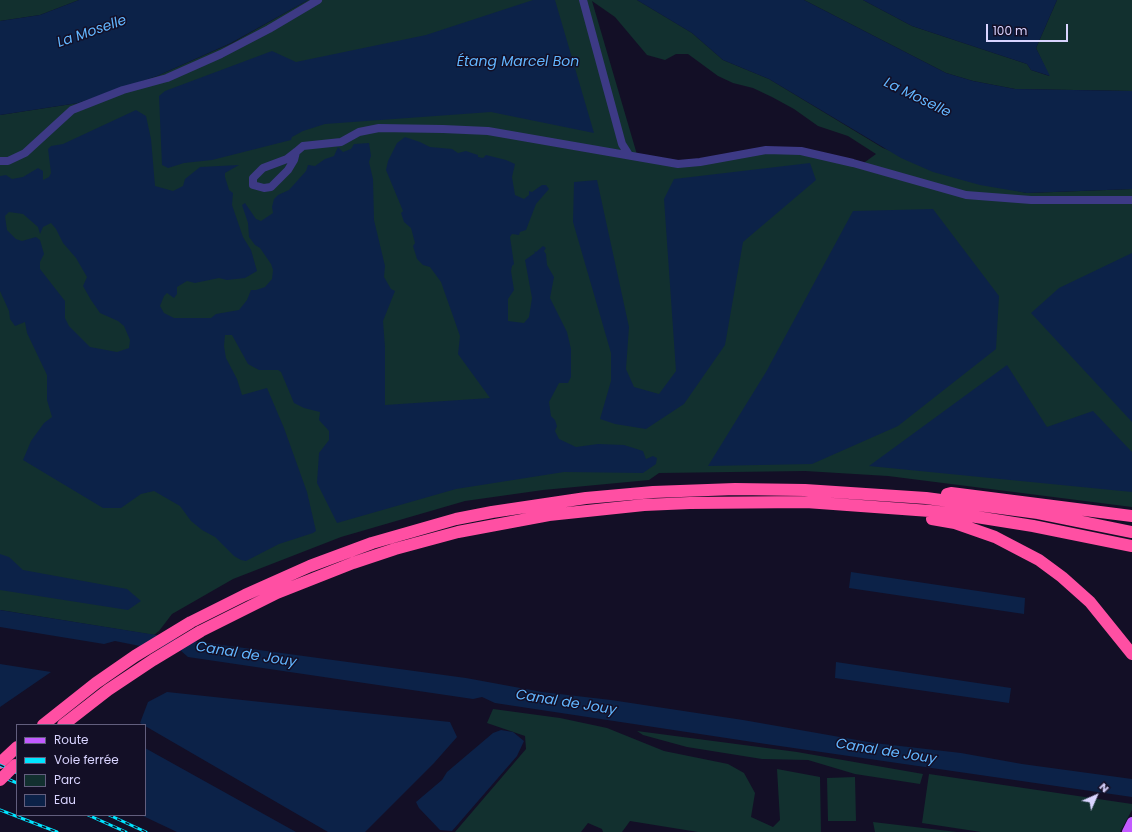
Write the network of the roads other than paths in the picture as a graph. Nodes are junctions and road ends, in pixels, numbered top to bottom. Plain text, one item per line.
1 (318, 0) edge
2 (583, 0) edge
3 (296, 152) junction
4 (629, 155) junction
5 (0, 161) edge
6 (1132, 200) edge
7 (926, 498) junction
8 (838, 504) junction
9 (1132, 516) edge
10 (1132, 532) edge
11 (1132, 546) edge
12 (1132, 654) edge
13 (44, 724) edge
14 (64, 724) edge
15 (16, 749) edge
16 (1, 762) edge
17 (16, 765) edge
18 (0, 780) edge
19 (1132, 822) edge
20 (1126, 832) edge

1 - 5 street
2 - 4 street
3 - 3 street
3 - 4 street
4 - 6 street
7 - 9 highway
7 - 10 highway
7 - 13 highway
8 - 11 highway
8 - 12 highway
8 - 14 highway
15 - 16 highway
17 - 18 highway, bridge
19 - 20 main road

